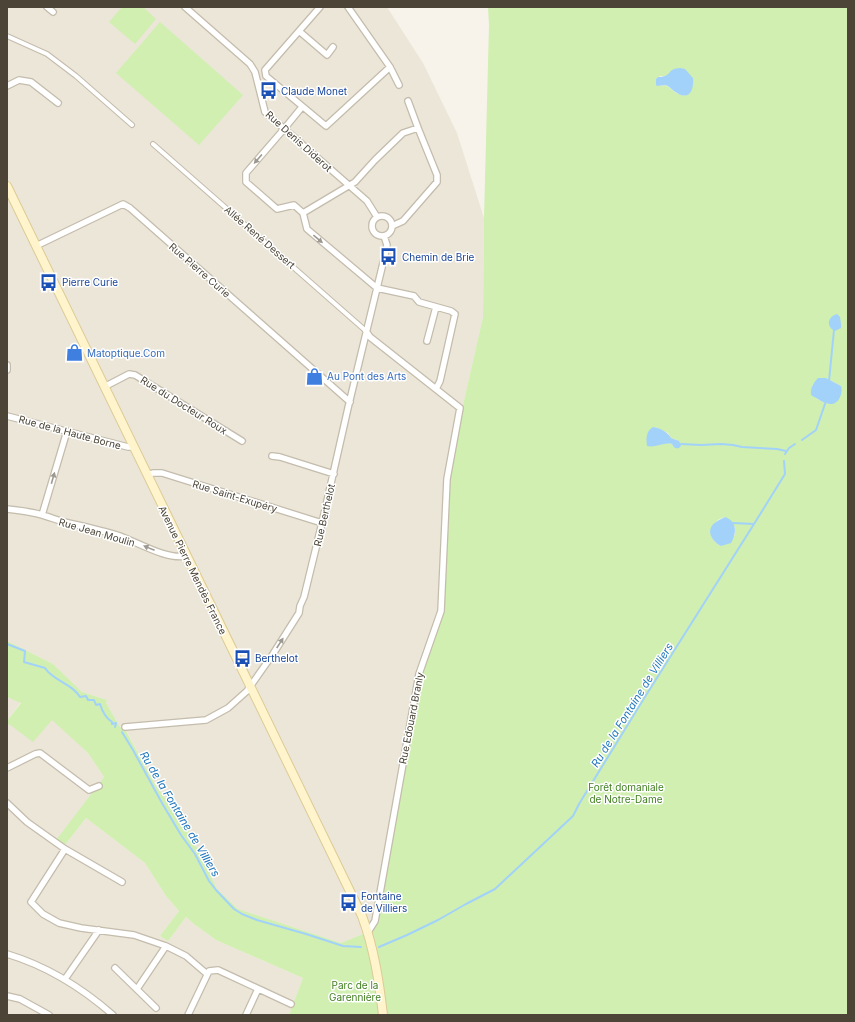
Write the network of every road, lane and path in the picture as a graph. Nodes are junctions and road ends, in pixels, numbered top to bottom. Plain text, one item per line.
1 (47, 7) edge
2 (185, 7) edge
3 (320, 7) edge
4 (348, 7) edge
5 (53, 12) dead end
6 (299, 31) junction
7 (7, 36) edge
8 (333, 47) dead end
9 (390, 68) junction
10 (400, 85) dead end
11 (7, 86) edge
12 (408, 101) dead end
13 (58, 103) dead end
14 (302, 107) junction
15 (132, 125) dead end
16 (418, 128) junction
17 (284, 129) junction
18 (153, 144) dead end
19 (7, 186) edge
20 (349, 186) junction
21 (303, 212) junction
22 (377, 217) junction
23 (392, 226) junction
24 (384, 236) junction
25 (36, 246) junction
26 (377, 288) junction
27 (436, 307) junction
28 (366, 331) junction
29 (427, 341) dead end
30 (7, 365) edge
31 (7, 370) edge
32 (104, 387) junction
33 (436, 389) junction
34 (350, 402) junction
35 (7, 416) edge
36 (67, 431) junction
37 (242, 441) dead end
38 (134, 447) junction
39 (272, 456) dead end
40 (334, 474) junction
41 (147, 475) junction
42 (7, 509) edge
43 (42, 515) junction
44 (322, 523) junction
45 (186, 556) junction
46 (250, 686) junction
47 (125, 727) dead end
48 (7, 768) edge
49 (99, 786) dead end
50 (7, 802) edge
51 (65, 850) junction
52 (122, 882) dead end
53 (98, 930) junction
54 (368, 932) junction
55 (166, 946) junction
56 (7, 954) edge
57 (115, 968) dead end
58 (207, 974) junction
59 (65, 978) junction
60 (137, 989) junction
61 (258, 989) junction
62 (7, 996) edge
63 (291, 1004) dead end
64 (156, 1008) dead end
65 (49, 1015) edge
66 (113, 1015) edge
67 (188, 1015) edge
68 (246, 1015) edge
69 (383, 1015) edge

1 - 5 street
2 - 17 street, Rue Denis Diderot
3 - 6 street
4 - 9 street
6 - 8 street
6 - 14 street
7 - 15 street
9 - 10 street
9 - 14 street
11 - 13 street
12 - 16 street
14 - 17 street
16 - 20 street
16 - 23 street
17 - 20 street, Rue Denis Diderot
17 -> 21 street
18 - 28 street, Allée René Dessert
19 - 25 main road, Avenue Pierre Mendès France
20 - 21 street
20 - 22 street, Rue Denis Diderot
21 -> 26 street
22 - 23 street
22 - 24 street
23 - 24 street
24 - 26 street
25 - 32 main road, Avenue Pierre Mendès France
25 - 34 street, Rue Pierre Curie
26 - 27 street
26 - 28 street
27 - 29 street
27 - 33 street
28 - 33 street
28 - 34 street, Rue Berthelot
30 - 31 street
32 - 37 street, Rue du Docteur Roux
32 - 38 main road, Avenue Pierre Mendès France
33 - 54 street, Rue Edouard Branly
34 - 40 street, Rue Berthelot
35 - 36 street, Rue de la Haute Borne
36 - 38 street, Rue de la Haute Borne
43 -> 36 street
38 - 41 main road, Avenue Pierre Mendès France
39 - 40 street
40 - 44 street, Rue Berthelot
41 - 44 street, Rue Saint-Exupéry
41 - 45 main road, Avenue Pierre Mendès France
42 - 43 street, Rue Jean Moulin
45 -> 43 street, Rue Jean Moulin
46 -> 44 street, Rue Berthelot
45 - 46 main road, Avenue Pierre Mendès France
46 - 47 street, Rue Berthelot
46 - 54 main road, Avenue Pierre Mendès France
48 - 49 street
50 - 51 street
51 - 52 street
51 - 53 street
53 - 55 street
53 - 59 street
54 - 69 main road, Avenue Pierre Mendès France
55 - 58 street
55 - 60 street
56 - 59 street
57 - 60 street
58 - 61 street
58 - 67 street
59 - 66 street
60 - 64 street
61 - 63 street
61 - 68 street
62 - 65 street

